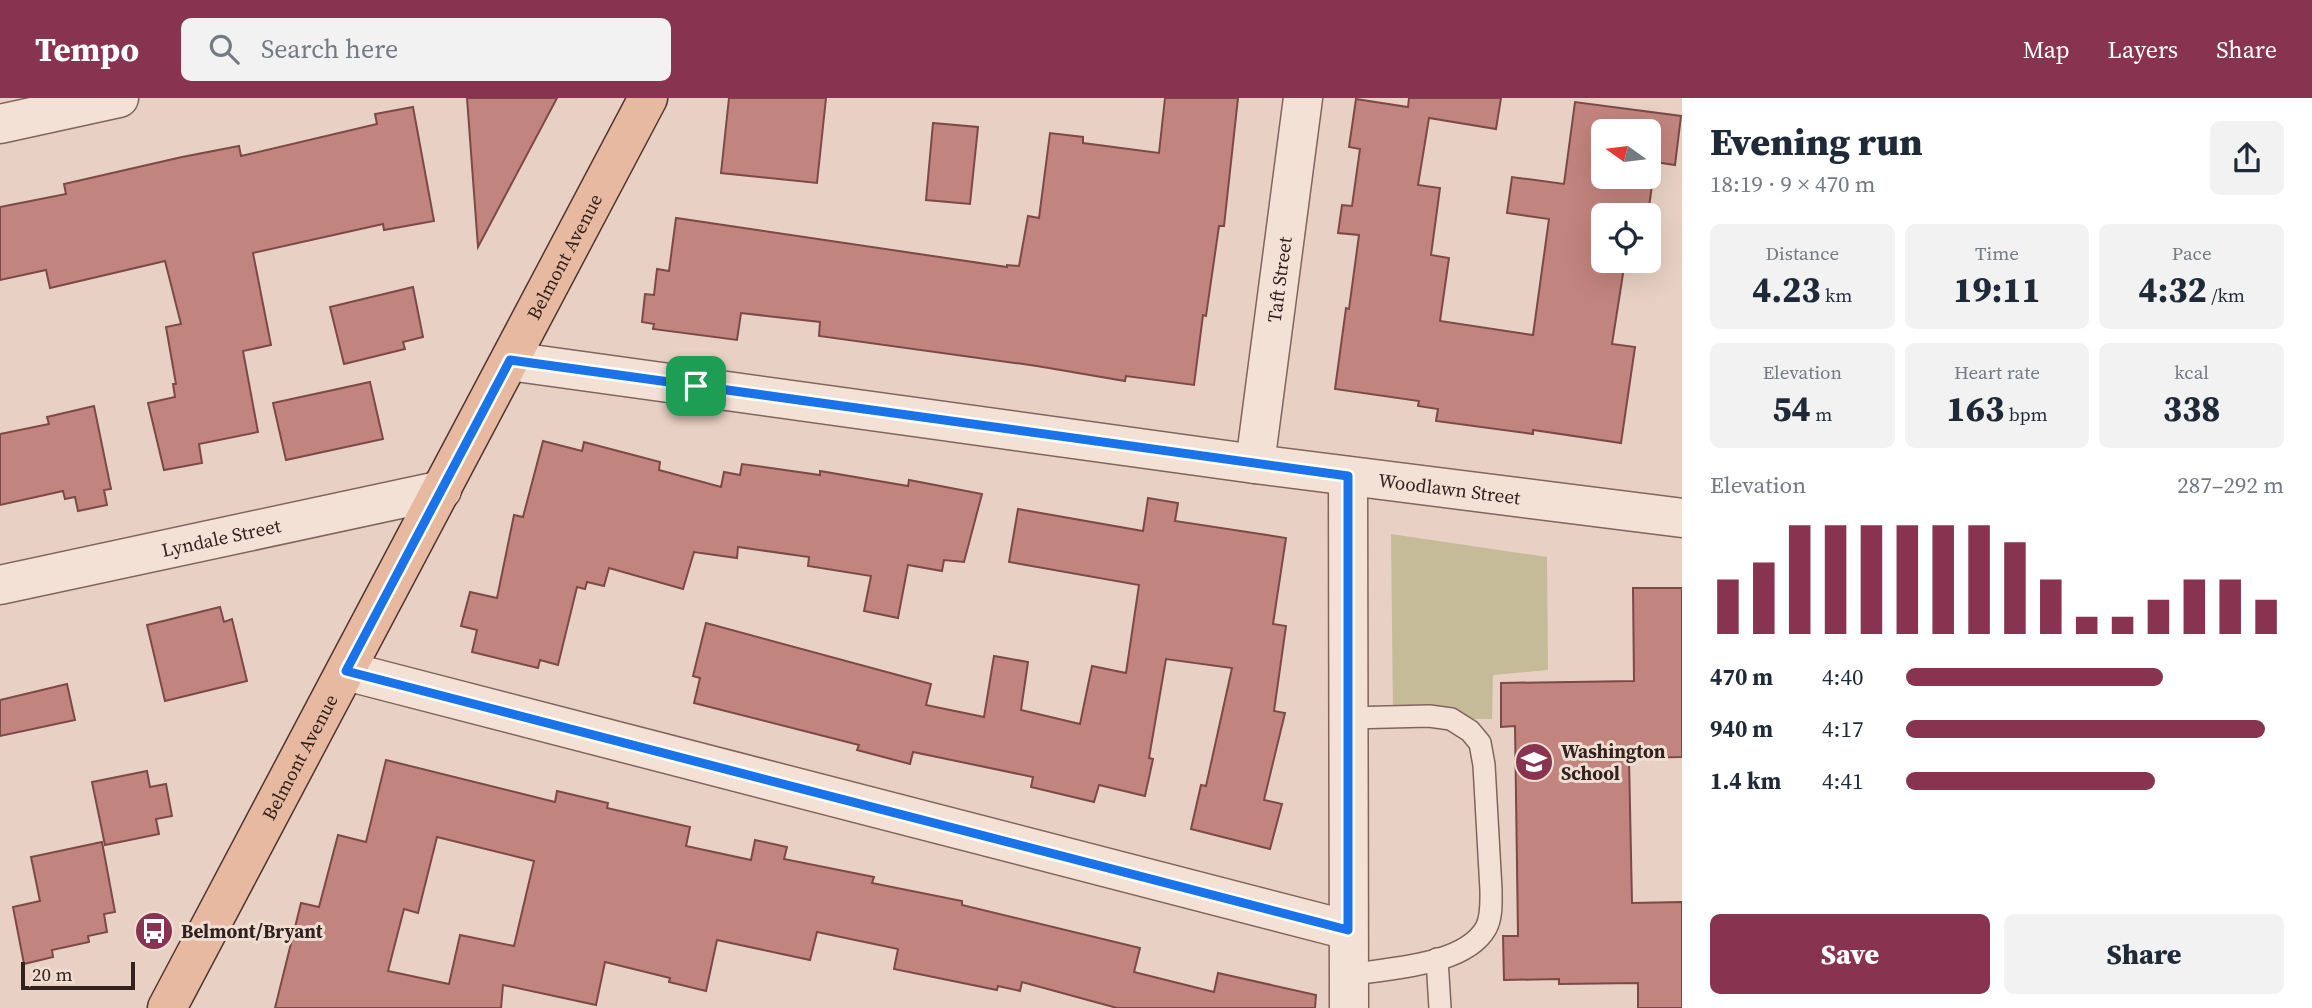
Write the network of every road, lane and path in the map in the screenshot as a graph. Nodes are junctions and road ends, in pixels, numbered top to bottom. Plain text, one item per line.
1 (119, 98) edge
2 (648, 98) edge
3 (1303, 98) edge
4 (0, 124) edge
5 (510, 360) junction
6 (1255, 464) junction
7 (1348, 476) junction
8 (442, 491) junction
9 (1682, 515) edge
10 (0, 585) edge
11 (346, 671) junction
12 (1348, 718) junction
13 (1348, 930) junction
14 (1437, 959) junction
15 (1349, 992) edge
16 (167, 1008) edge
17 (1440, 1008) edge

1 - 4 street
2 - 5 main road, Belmont Avenue
3 - 6 street, Taft Street
5 - 6 street, Woodlawn Street
5 - 8 main road, Belmont Avenue
6 - 7 street, Woodlawn Street
7 - 9 street, Woodlawn Street
7 - 12 street
8 - 10 street, Lyndale Street
8 - 11 main road, Belmont Avenue
11 - 13 street
11 - 16 main road, Belmont Avenue
12 - 13 street
12 - 14 lane
13 - 15 street
14 - 15 lane
14 - 17 lane

